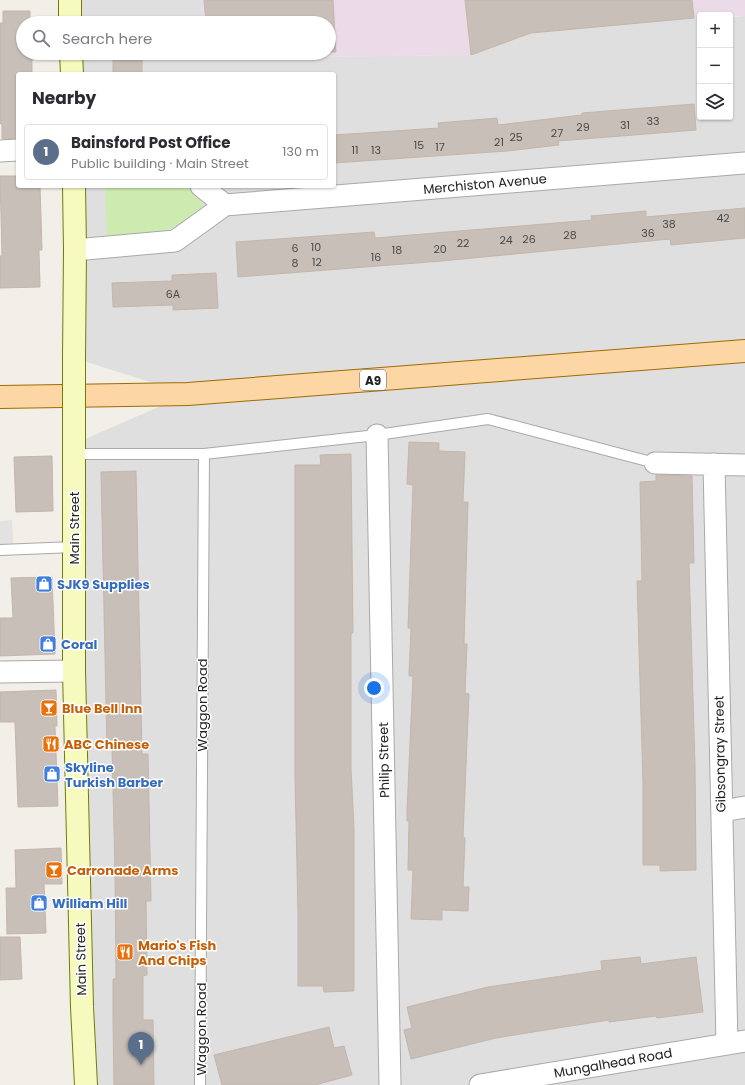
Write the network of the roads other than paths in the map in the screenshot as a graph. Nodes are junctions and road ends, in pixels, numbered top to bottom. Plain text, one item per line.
1 (70, 0) edge
2 (70, 16) edge
3 (71, 60) edge
4 (72, 72) edge
5 (16, 150) edge
6 (0, 151) edge
7 (745, 163) edge
8 (74, 188) edge
9 (204, 188) edge
10 (225, 205) junction
11 (75, 250) junction
12 (745, 351) edge
13 (0, 397) edge
14 (377, 435) junction
15 (74, 449) junction
16 (204, 454) junction
17 (656, 463) joint
18 (714, 464) junction
19 (745, 465) edge
20 (74, 547) junction
21 (0, 550) edge
22 (74, 670) junction
23 (0, 672) edge
24 (745, 807) edge
25 (722, 811) junction
26 (736, 1043) edge
27 (86, 1085) edge
28 (200, 1085) edge
29 (390, 1085) edge
30 (480, 1085) edge

1 - 2 main road
3 - 4 main road
5 - 6 street
7 - 10 street, Merchiston Avenue
8 - 11 main road, Main Street
9 - 10 street
10 - 11 street
11 - 15 main road, Main Street, bridge
12 - 13 main road, A9
14 - 16 lane
14 - 17 lane
14 - 29 street, Philip Street
15 - 16 lane
15 - 20 main road, Main Street
16 - 28 lane, Waggon Road
17 - 18 street
18 - 19 street
18 - 25 street, Gibsongray Street
20 - 21 lane
20 - 22 main road, Main Street
22 - 23 street
22 - 27 main road, Main Street
24 - 25 street
25 - 26 street, Gibsongray Street
26 - 30 street, Mungalhead Road

